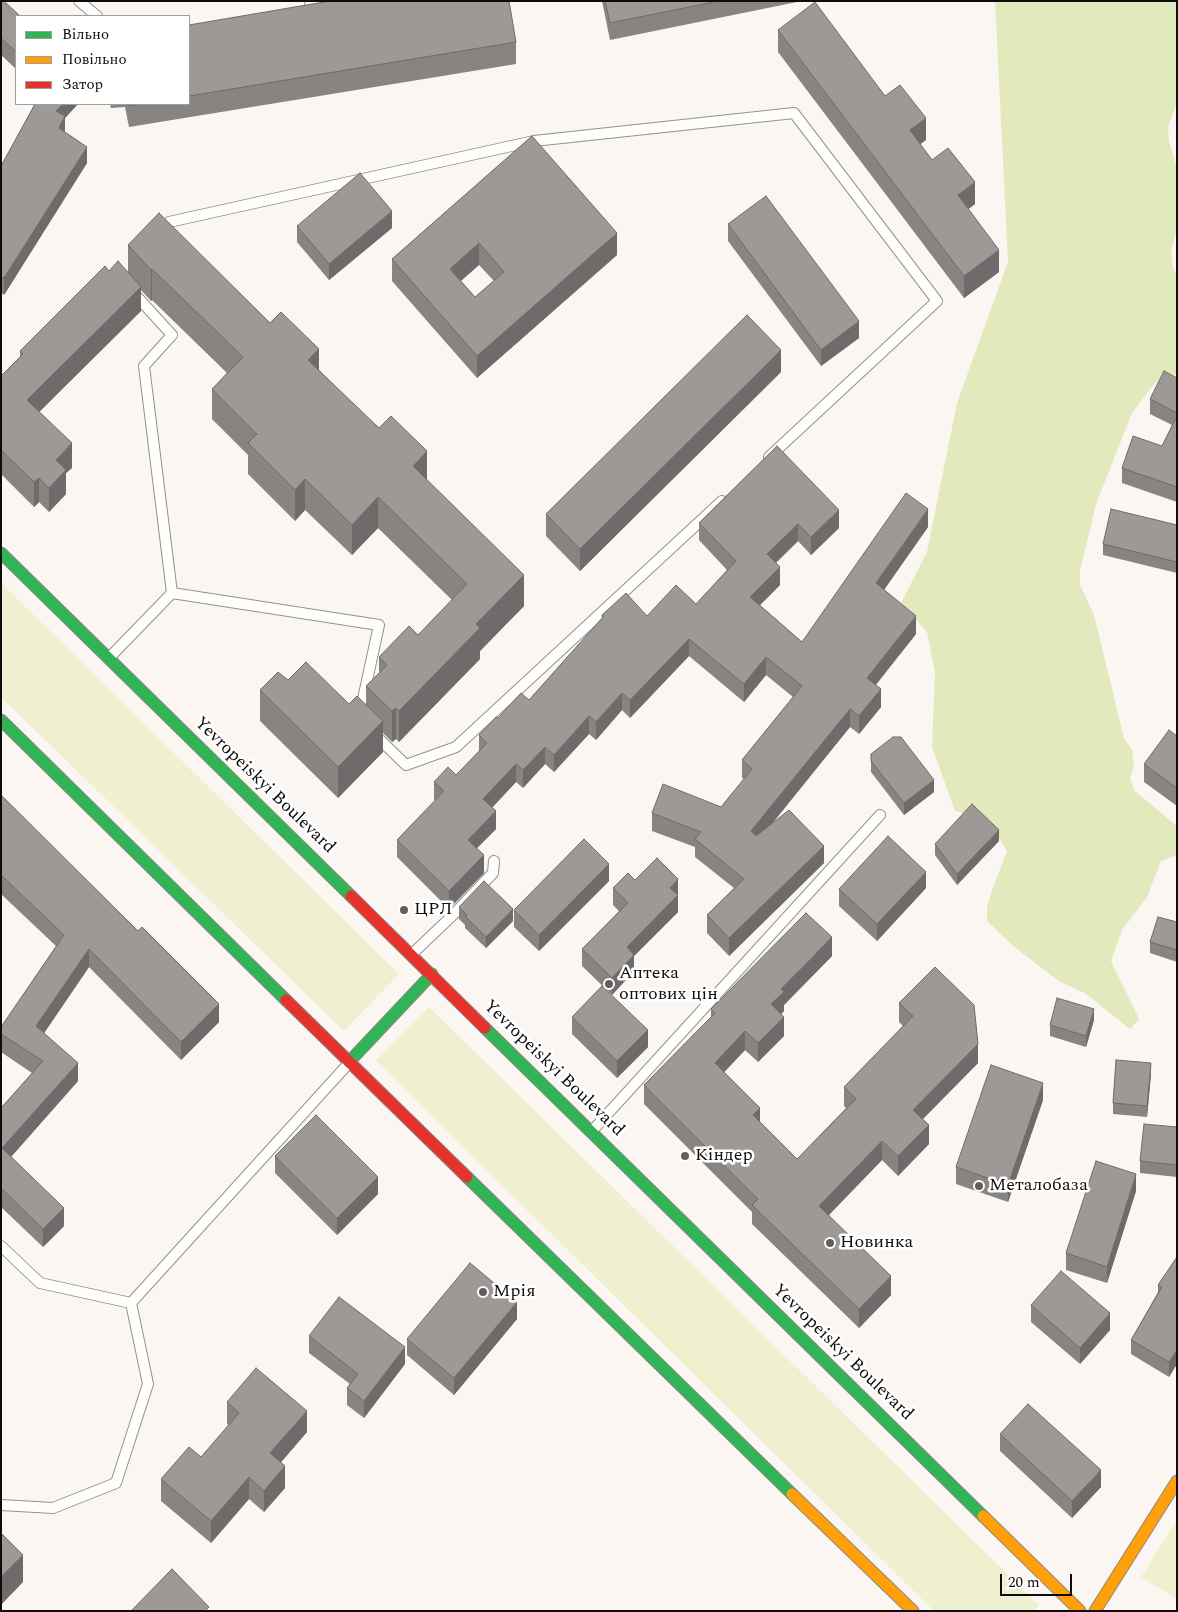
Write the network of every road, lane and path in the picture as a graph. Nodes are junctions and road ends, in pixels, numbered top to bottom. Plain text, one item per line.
1 (79, 1) edge
2 (328, 1) edge
3 (300, 7) edge
4 (96, 15) edge
5 (150, 242) edge
6 (124, 282) edge
7 (762, 464) edge
8 (733, 490) edge
9 (1, 554) edge
10 (172, 592) junction
11 (108, 658) junction
12 (1, 720) edge
13 (880, 815) dead end
14 (494, 861) dead end
15 (411, 954) junction
16 (432, 974) junction
17 (349, 1062) junction
18 (592, 1131) junction
19 (1, 1246) edge
20 (131, 1303) junction
21 (1177, 1481) edge
22 (1, 1505) edge
23 (913, 1611) edge
24 (1080, 1611) edge
25 (1095, 1611) edge

1 - 4 lane
2 - 3 lane
5 - 7 lane
6 - 10 lane
8 - 10 lane
9 - 11 main road, Yevropeiskyi Boulevard
10 - 11 lane
11 - 15 main road, Yevropeiskyi Boulevard
12 - 17 main road
13 - 18 lane
14 - 15 lane
15 - 16 main road, Yevropeiskyi Boulevard
16 - 17 main road
16 - 18 main road, Yevropeiskyi Boulevard
17 - 20 lane
17 - 23 main road
18 - 24 main road, Yevropeiskyi Boulevard
19 - 20 lane
20 - 22 lane
21 - 25 main road

